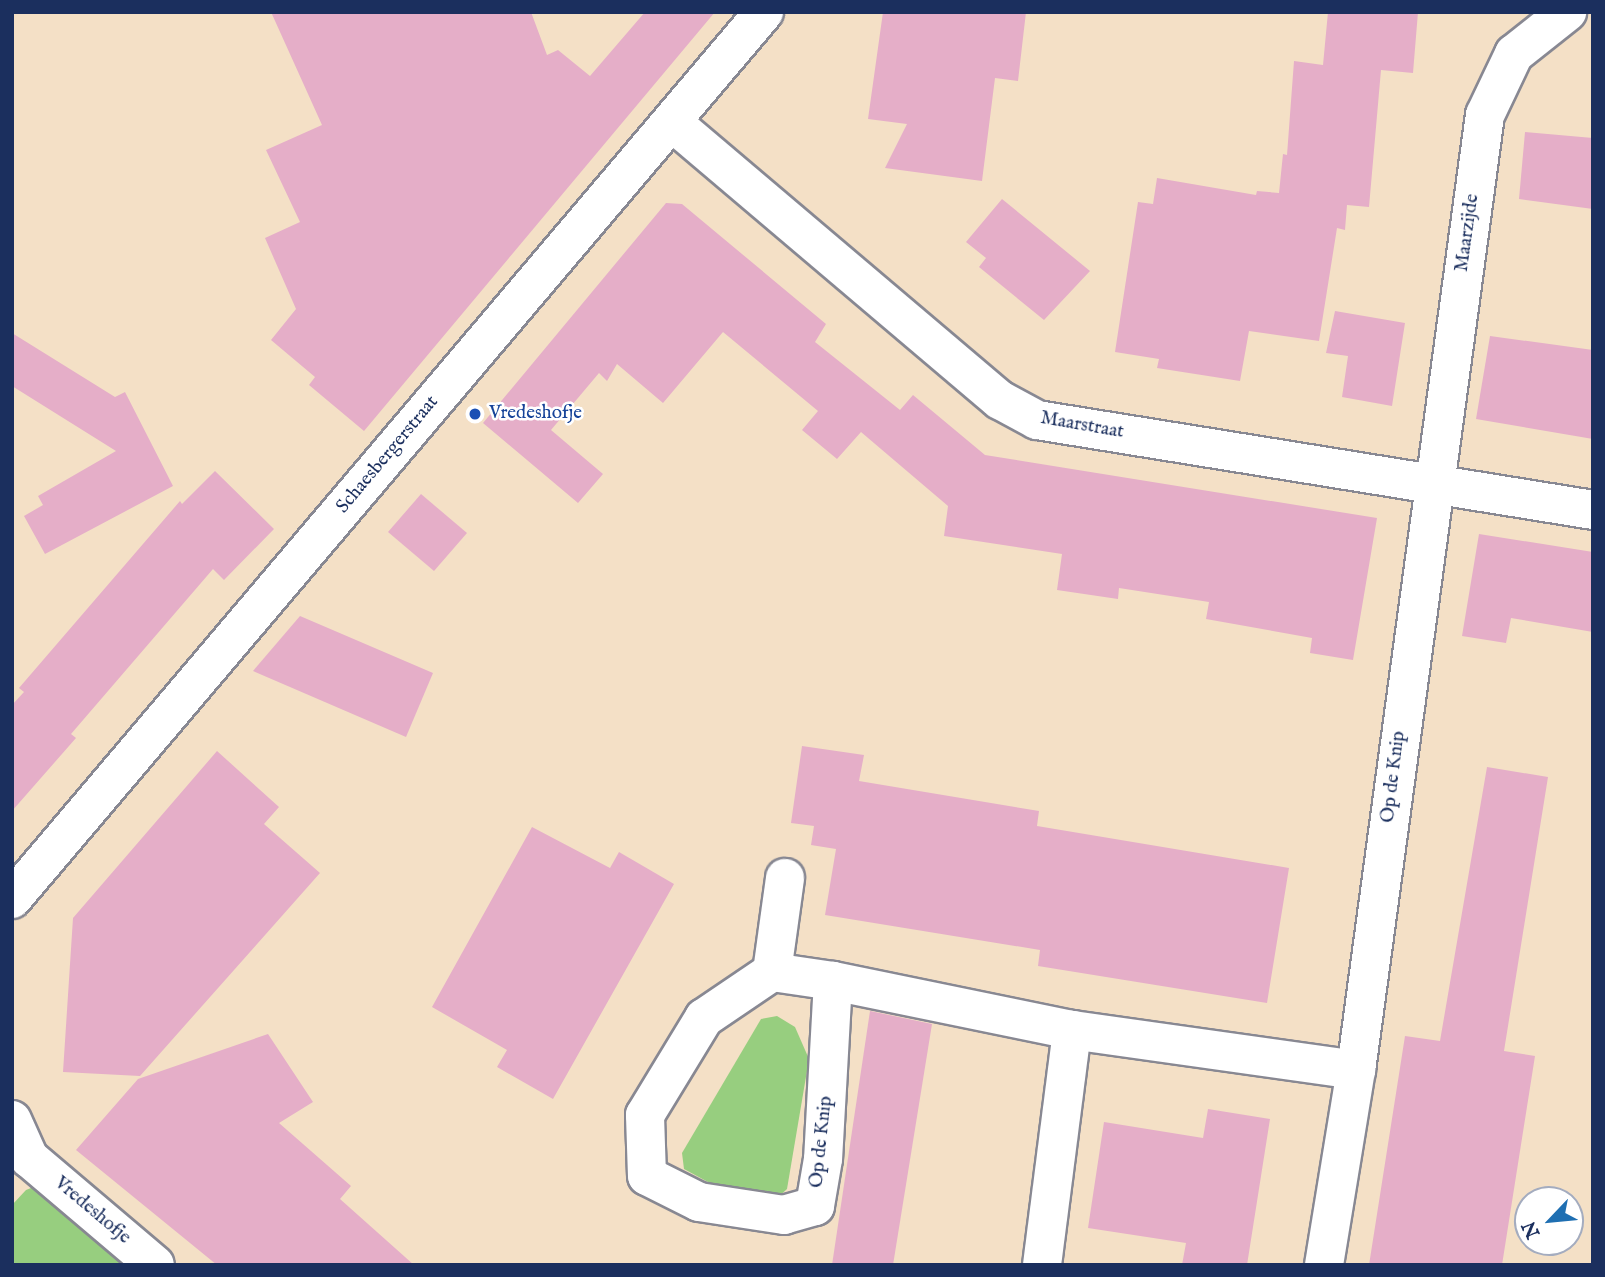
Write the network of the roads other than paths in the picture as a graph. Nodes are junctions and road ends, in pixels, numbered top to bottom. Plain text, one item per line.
1 (764, 12) edge
2 (1567, 12) edge
3 (672, 122) junction
4 (1432, 484) junction
5 (1593, 510) edge
6 (785, 878) dead end
7 (12, 899) edge
8 (772, 972) junction
9 (833, 981) junction
10 (1072, 1030) junction
11 (1356, 1070) junction
12 (12, 1120) edge
13 (21, 1167) edge
14 (155, 1265) edge
15 (1042, 1265) edge
16 (1324, 1265) edge

1 - 3 street, Schaesbergerstraat
2 - 4 street, Maarzijde
3 - 4 street, Maarstraat
3 - 7 street, Schaesbergerstraat
4 - 5 street, Maarstraat
4 - 11 street, Op de Knip
6 - 8 street
8 - 9 street
8 - 9 street, Op de Knip
9 - 10 street
10 - 11 street
10 - 15 street
11 - 16 street, Op de Knip
12 - 13 street, Vredeshofje
13 - 14 street, Vredeshofje

